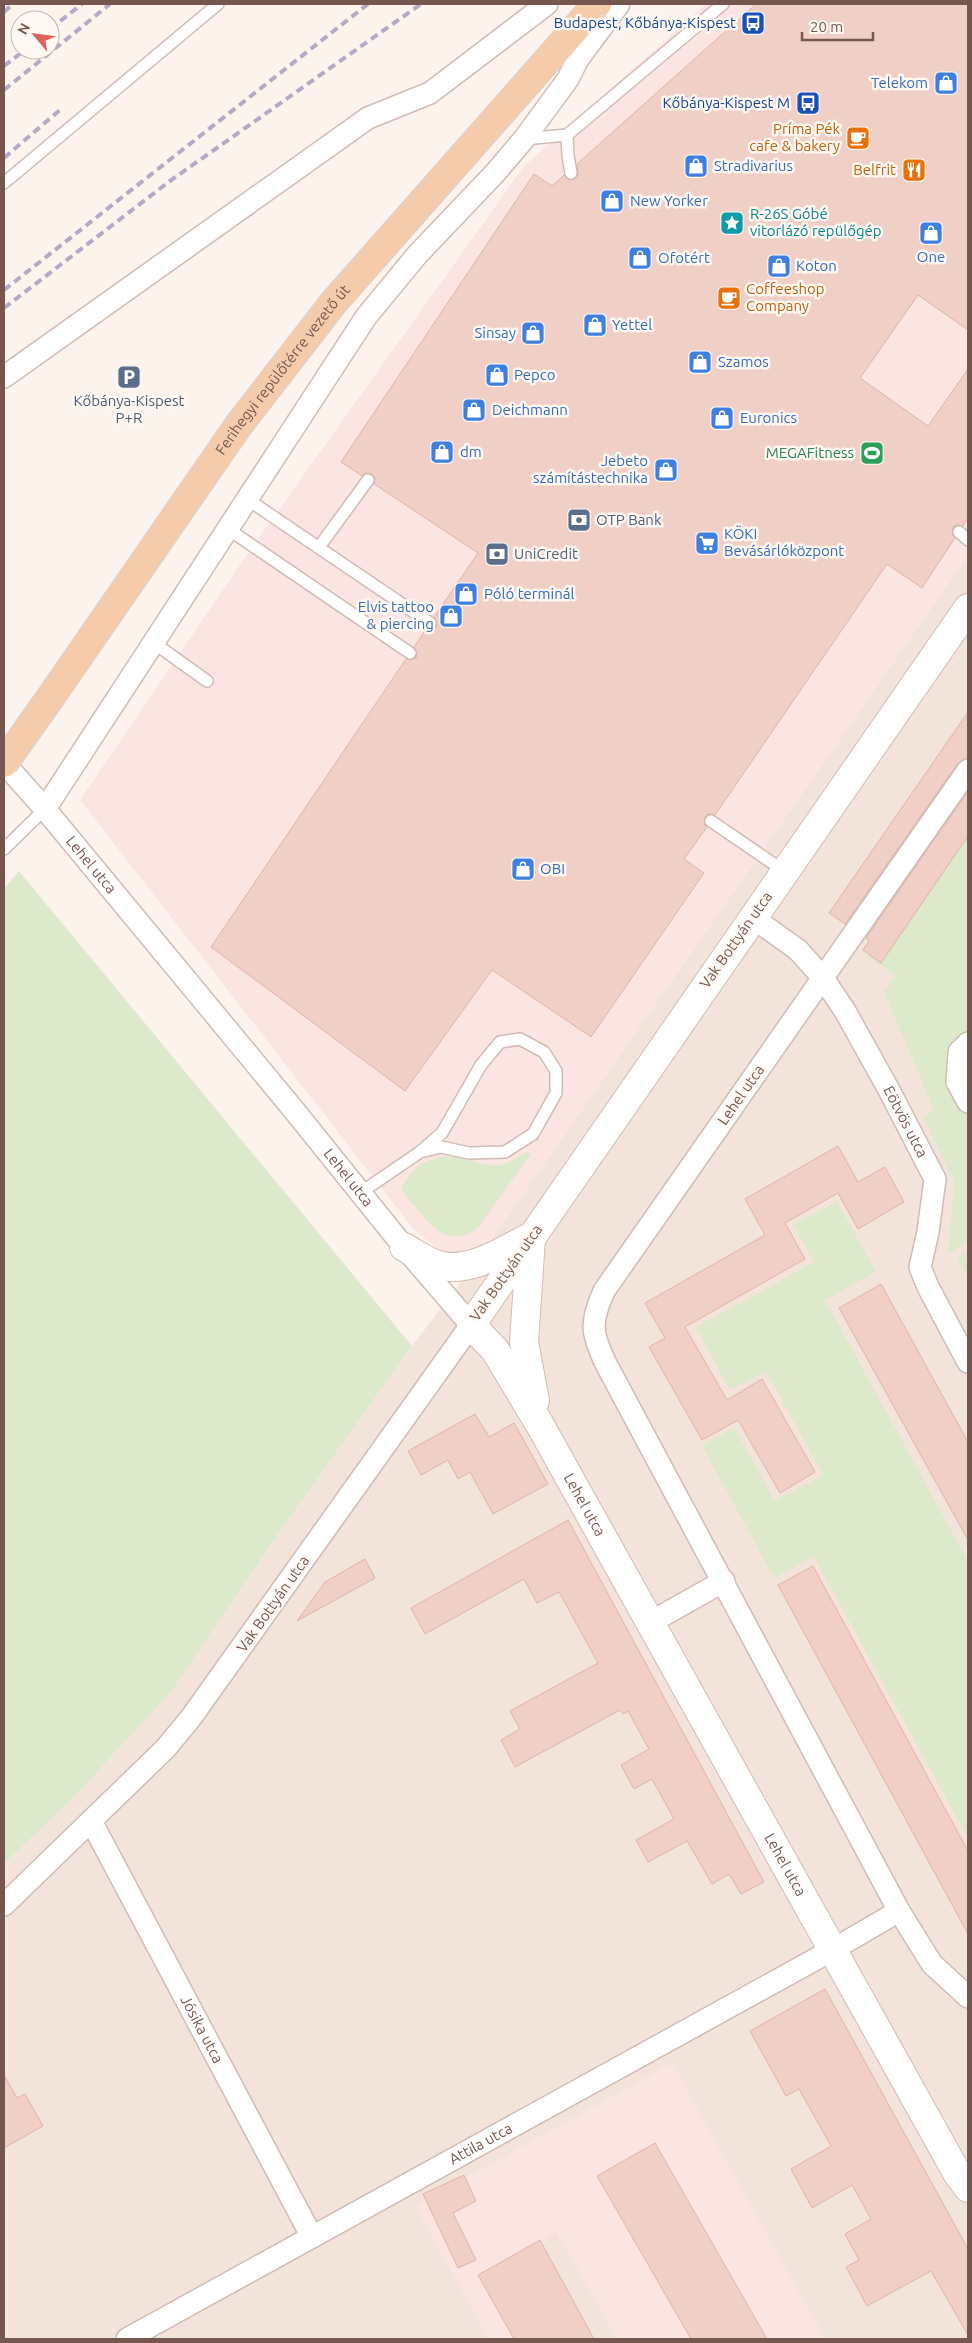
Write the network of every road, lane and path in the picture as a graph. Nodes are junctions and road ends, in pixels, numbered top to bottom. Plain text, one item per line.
1 (218, 4) edge
2 (548, 4) edge
3 (597, 4) edge
4 (619, 4) edge
5 (723, 4) edge
6 (567, 135) junction
7 (524, 139) junction
8 (571, 173) dead end
9 (4, 183) edge
10 (4, 377) edge
11 (368, 480) dead end
12 (247, 499) junction
13 (228, 529) junction
14 (319, 547) junction
15 (968, 608) edge
16 (430, 623) dead end
17 (154, 643) junction
18 (410, 653) dead end
19 (206, 681) dead end
20 (4, 763) edge
21 (968, 770) edge
22 (45, 809) junction
23 (711, 821) dead end
24 (4, 849) edge
25 (784, 871) junction
26 (752, 917) junction
27 (823, 978) junction
28 (968, 1043) edge
29 (968, 1102) edge
30 (420, 1152) junction
31 (360, 1194) junction
32 (532, 1237) junction
33 (404, 1247) junction
34 (471, 1325) junction
35 (968, 1362) edge
36 (540, 1425) junction
37 (724, 1581) junction
38 (651, 1622) junction
39 (91, 1821) junction
40 (4, 1906) edge
41 (899, 1911) junction
42 (834, 1949) junction
43 (968, 1997) edge
44 (968, 2188) edge
45 (312, 2237) junction
46 (126, 2339) edge

1 - 9 lane
2 - 10 street
3 - 20 main road, Ferihegyi repülőtérre vezető út, bridge
4 - 7 street
5 - 6 lane
6 - 7 lane
6 - 8 lane
7 - 12 street
11 - 14 lane
12 - 13 street
12 - 14 lane
13 - 17 street
13 - 18 lane
14 - 16 lane
15 - 25 street, Vak Bottyán utca
17 - 19 lane
17 - 22 street
20 - 22 street, Lehel utca
21 - 27 street
22 - 24 lane
22 - 31 street, Lehel utca
23 - 25 lane
25 - 26 street, Vak Bottyán utca
26 - 27 street, Eötvös utca
26 - 32 street, Vak Bottyán utca
27 - 35 street, Eötvös utca
27 - 37 street, Lehel utca
28 - 29 street
30 - 30 lane
30 - 31 lane
31 - 33 street, Lehel utca
32 - 33 street
32 - 34 street, Vak Bottyán utca
32 - 36 street
33 - 34 street, Lehel utca
34 - 36 street, Lehel utca
34 - 39 street, Vak Bottyán utca
36 - 38 street, Lehel utca
37 - 38 street
37 - 41 street, Lehel utca
38 - 42 street, Lehel utca
39 - 40 street, Vak Bottyán utca
39 - 45 street, Jósika utca
41 - 42 street
41 - 43 street, Lehel utca
42 - 44 street, Lehel utca
42 - 45 street, Attila utca
45 - 46 street, Attila utca

